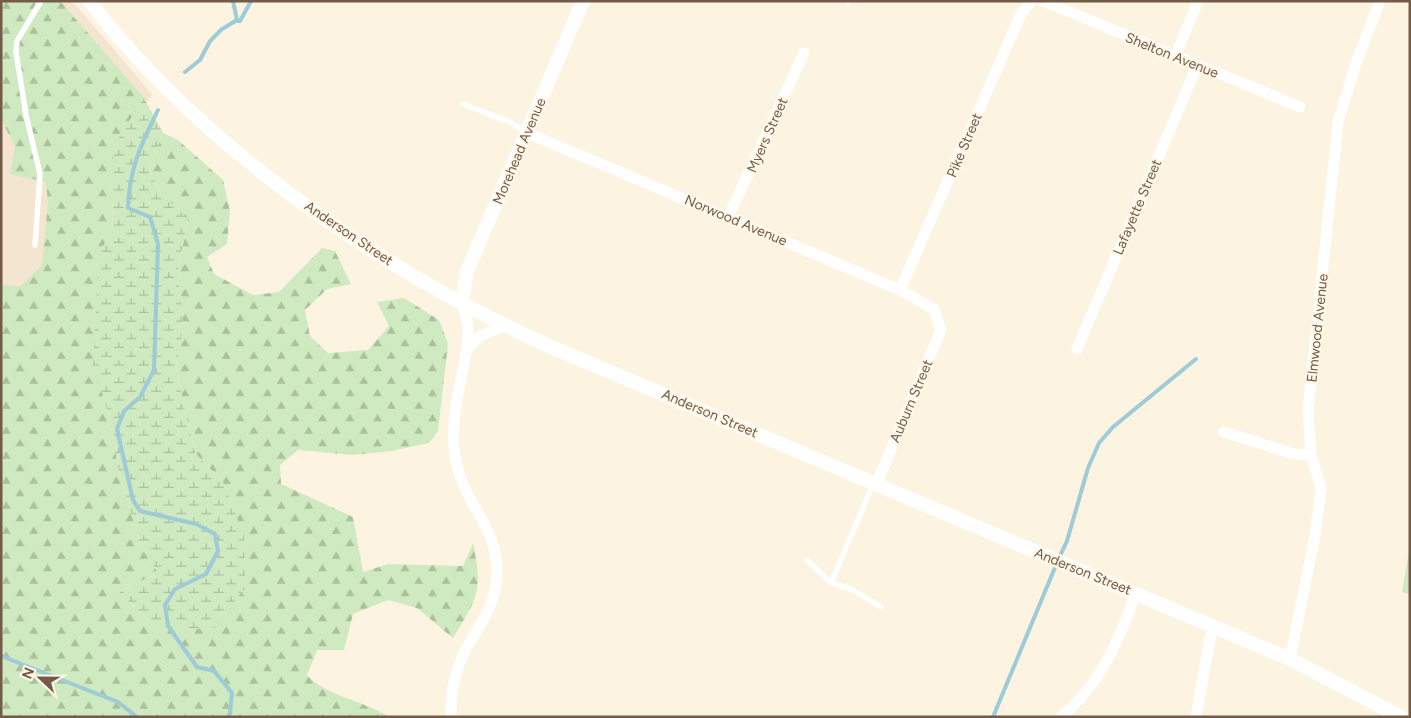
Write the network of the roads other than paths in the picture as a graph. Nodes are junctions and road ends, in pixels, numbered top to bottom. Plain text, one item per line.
1 (41, 1) edge
2 (89, 1) edge
3 (584, 1) edge
4 (1030, 1) edge
5 (1044, 1) edge
6 (1198, 1) edge
7 (1380, 1) edge
8 (804, 53) dead end
9 (1175, 57) junction
10 (1197, 66) junction
11 (463, 104) dead end
12 (1300, 107) dead end
13 (527, 133) junction
14 (728, 217) junction
15 (36, 245) dead end
16 (900, 290) junction
17 (462, 302) junction
18 (938, 316) joint
19 (504, 326) junction
20 (1077, 349) dead end
21 (466, 352) junction
22 (1224, 432) dead end
23 (1311, 455) junction
24 (875, 484) junction
25 (807, 560) dead end
26 (831, 583) junction
27 (1136, 593) junction
28 (881, 607) dead end
29 (1214, 627) junction
30 (1290, 659) junction
31 (451, 717) edge
32 (1061, 717) edge
33 (1196, 717) edge
34 (1401, 717) edge

1 - 15 lane
2 - 17 street, Anderson Street
3 - 13 street, Morehead Avenue
4 - 16 street, Pike Street
5 - 9 street, Shelton Avenue
6 - 9 street
7 - 23 street, Elmwood Avenue
8 - 14 street, Myers Street
9 - 10 street, Shelton Avenue
10 - 12 street, Shelton Avenue
10 - 20 street, Lafayette Street
11 - 13 lane
13 - 14 street, Norwood Avenue
13 - 17 street, Morehead Avenue
14 - 16 street, Norwood Avenue
16 - 18 street, Norwood Avenue
17 - 19 street, Anderson Street
17 - 21 street
18 - 24 street, Auburn Street
19 - 21 street
19 - 24 street, Anderson Street
21 - 31 street
22 - 23 street
23 - 30 street, Elmwood Avenue
24 - 26 lane
24 - 27 street, Anderson Street
25 - 26 lane
26 - 28 lane
27 - 29 street, Anderson Street
27 - 32 street
29 - 30 street, Anderson Street
29 - 33 street
30 - 34 street, Anderson Street

